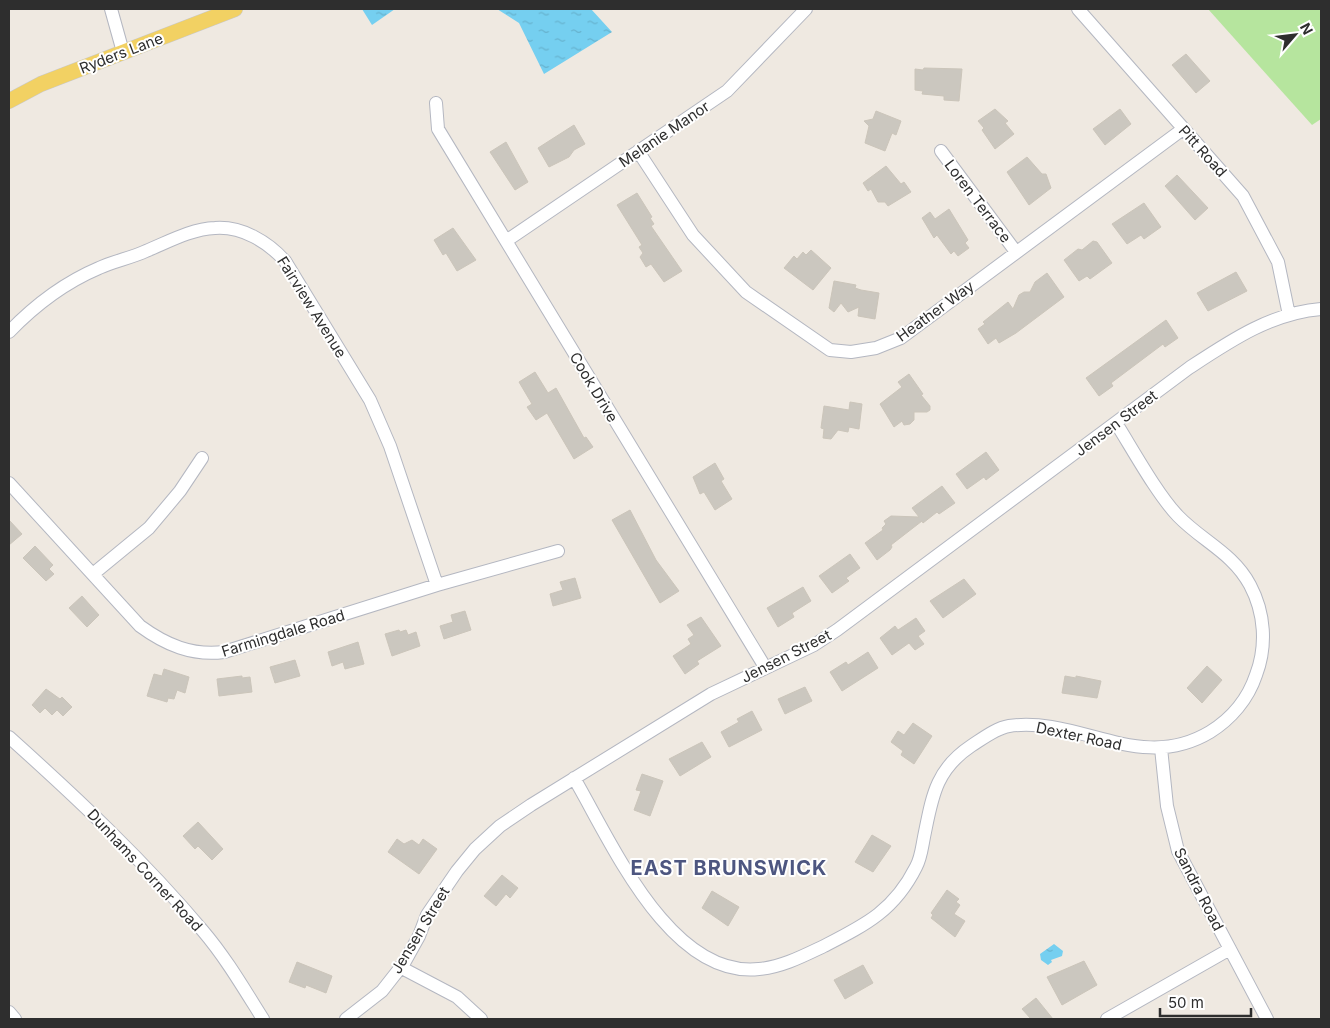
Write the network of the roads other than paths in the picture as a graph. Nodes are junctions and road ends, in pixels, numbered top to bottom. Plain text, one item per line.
1 (111, 9) edge
2 (235, 9) edge
3 (806, 9) edge
4 (1078, 9) edge
5 (123, 52) junction
6 (9, 101) edge
7 (436, 103) dead end
8 (1183, 129) junction
9 (638, 151) junction
10 (941, 151) dead end
11 (506, 240) junction
12 (1016, 252) junction
13 (1321, 309) edge
14 (1289, 315) junction
15 (10, 326) edge
16 (1116, 423) junction
17 (202, 458) dead end
18 (9, 483) edge
19 (558, 551) dead end
20 (93, 574) junction
21 (437, 585) junction
22 (765, 667) junction
23 (9, 737) edge
24 (1161, 748) junction
25 (574, 778) junction
26 (1230, 950) junction
27 (400, 967) junction
28 (9, 1012) edge
29 (15, 1019) edge
30 (263, 1019) edge
31 (346, 1019) edge
32 (481, 1019) edge
33 (1107, 1019) edge
34 (1267, 1019) edge

1 - 5 street
2 - 5 main road, Ryders Lane
3 - 9 street, Melanie Manor
4 - 8 street, Pitt Road
5 - 6 main road, Ryders Lane
7 - 11 street, Cook Drive
8 - 12 street, Heather Way
8 - 14 street, Pitt Road
9 - 11 street, Melanie Manor
9 - 12 street, Heather Way
10 - 12 street, Loren Terrace
11 - 22 street, Cook Drive
13 - 14 street, Jensen Street
14 - 16 street, Jensen Street
15 - 21 street, Fairview Avenue
16 - 22 street, Jensen Street
16 - 24 street, Dexter Road
17 - 20 street
18 - 20 street, Farmingdale Road
19 - 21 street, Farmingdale Road
20 - 21 street, Farmingdale Road
22 - 25 street, Jensen Street
23 - 30 street, Dunhams Corner Road
24 - 25 street, Dexter Road
24 - 26 street, Sandra Road
25 - 27 street, Jensen Street
26 - 33 street
26 - 34 street, Sandra Road
27 - 31 street, Jensen Street
27 - 32 street
28 - 29 street

